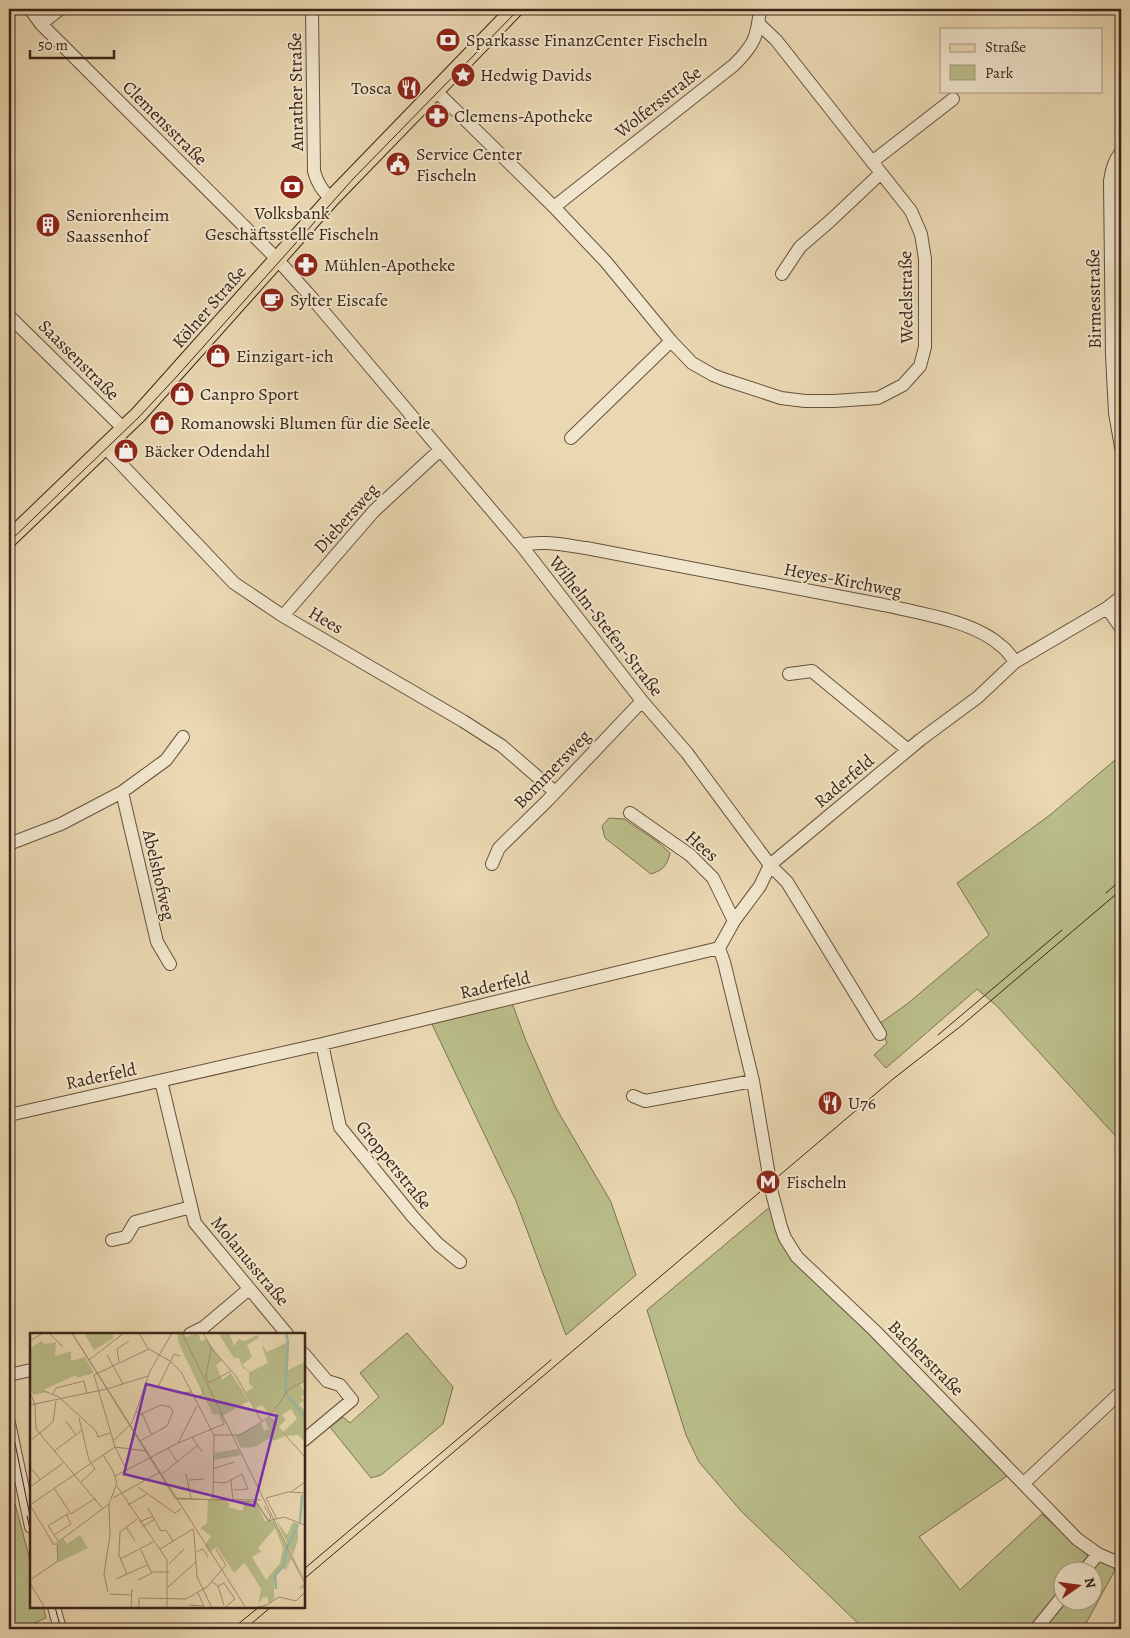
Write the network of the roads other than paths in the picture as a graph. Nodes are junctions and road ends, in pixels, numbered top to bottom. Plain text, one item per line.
1 (30, 9) edge
2 (60, 9) edge
3 (312, 9) edge
4 (515, 9) edge
5 (760, 9) edge
6 (758, 23) junction
7 (41, 24) junction
8 (436, 91) junction
9 (954, 99) dead end
10 (1121, 152) edge
11 (872, 162) junction
12 (881, 173) junction
13 (331, 199) junction
14 (554, 207) junction
15 (277, 260) junction
16 (782, 274) dead end
17 (9, 316) edge
18 (671, 340) junction
19 (124, 429) junction
20 (571, 438) dead end
21 (105, 447) junction
22 (1121, 448) edge
23 (440, 450) junction
24 (9, 539) edge
25 (521, 545) junction
26 (1121, 597) edge
27 (1107, 608) junction
28 (283, 616) junction
29 (1121, 628) edge
30 (1015, 662) junction
31 (789, 674) dead end
32 (642, 701) junction
33 (183, 737) dead end
34 (908, 750) junction
35 (122, 792) junction
36 (555, 792) junction
37 (630, 813) dead end
38 (9, 844) edge
39 (492, 864) dead end
40 (770, 865) junction
41 (734, 921) junction
42 (719, 948) junction
43 (170, 964) dead end
44 (880, 1034) dead end
45 (322, 1044) junction
46 (161, 1081) junction
47 (753, 1081) junction
48 (633, 1096) dead end
49 (9, 1115) edge
50 (191, 1207) junction
51 (112, 1240) dead end
52 (460, 1262) dead end
53 (249, 1289) junction
54 (192, 1333) edge
55 (286, 1333) edge
56 (305, 1355) edge
57 (30, 1370) edge
58 (9, 1375) edge
59 (1121, 1392) edge
60 (9, 1423) edge
61 (305, 1439) edge
62 (1024, 1483) junction
63 (30, 1522) edge
64 (1098, 1554) junction
65 (1093, 1560) edge
66 (1121, 1564) edge
67 (54, 1608) edge
68 (1052, 1609) edge
69 (60, 1629) edge
70 (1036, 1629) edge

1 - 7 street, Clemensstraße
2 - 7 street
3 - 13 street, Anrather Straße
4 - 8 main road, Kölner Straße
5 - 6 street, Wolfersstraße
6 - 11 street, Wedelstraße
6 - 14 street, Wolfersstraße
7 - 15 street, Clemensstraße
8 - 13 main road, Kölner Straße
8 - 14 street, Wedelstraße
9 - 11 street
10 - 22 street, Birmesstraße
11 - 12 street, Wedelstraße
12 - 16 street
12 - 18 street, Wedelstraße
13 - 15 main road, Kölner Straße
14 - 18 street, Wedelstraße
15 - 19 main road, Kölner Straße
15 - 23 street, Wilhelm-Stefen-Straße
17 - 19 street, Saassenstraße
18 - 20 street
19 - 21 main road, Kölner Straße
21 - 24 main road, Kölner Straße
21 - 28 street, Hees
23 - 25 street, Wilhelm-Stefen-Straße
23 - 28 street, Diebersweg
25 - 30 street, Heyes-Kirchweg
25 - 32 street, Wilhelm-Stefen-Straße
26 - 27 street
27 - 29 street
27 - 30 street
28 - 36 street, Hees
30 - 34 street, Raderfeld
31 - 34 street
32 - 36 street, Bommersweg
32 - 40 street, Wilhelm-Stefen-Straße
33 - 35 street
34 - 40 street, Raderfeld
35 - 38 street
35 - 43 street, Abelshofweg
36 - 39 street, Bommersweg
37 - 41 street, Hees
40 - 41 street, Raderfeld
40 - 44 street, Wilhelm-Stefen-Straße
41 - 42 street, Raderfeld
42 - 45 street, Raderfeld
42 - 47 street
45 - 46 street, Raderfeld
45 - 52 street, Gropperstraße
46 - 49 street, Raderfeld
46 - 50 street, Molanusstraße
47 - 48 street
47 - 62 street, Bacherstraße
50 - 51 street, Molanusstraße
50 - 53 street, Molanusstraße
53 - 54 street
53 - 55 street, Molanusstraße
56 - 61 street
57 - 58 street
59 - 62 street
60 - 63 street
62 - 64 street, Bacherstraße
64 - 65 street
64 - 66 street, Bacherstraße
67 - 69 street
68 - 70 street

